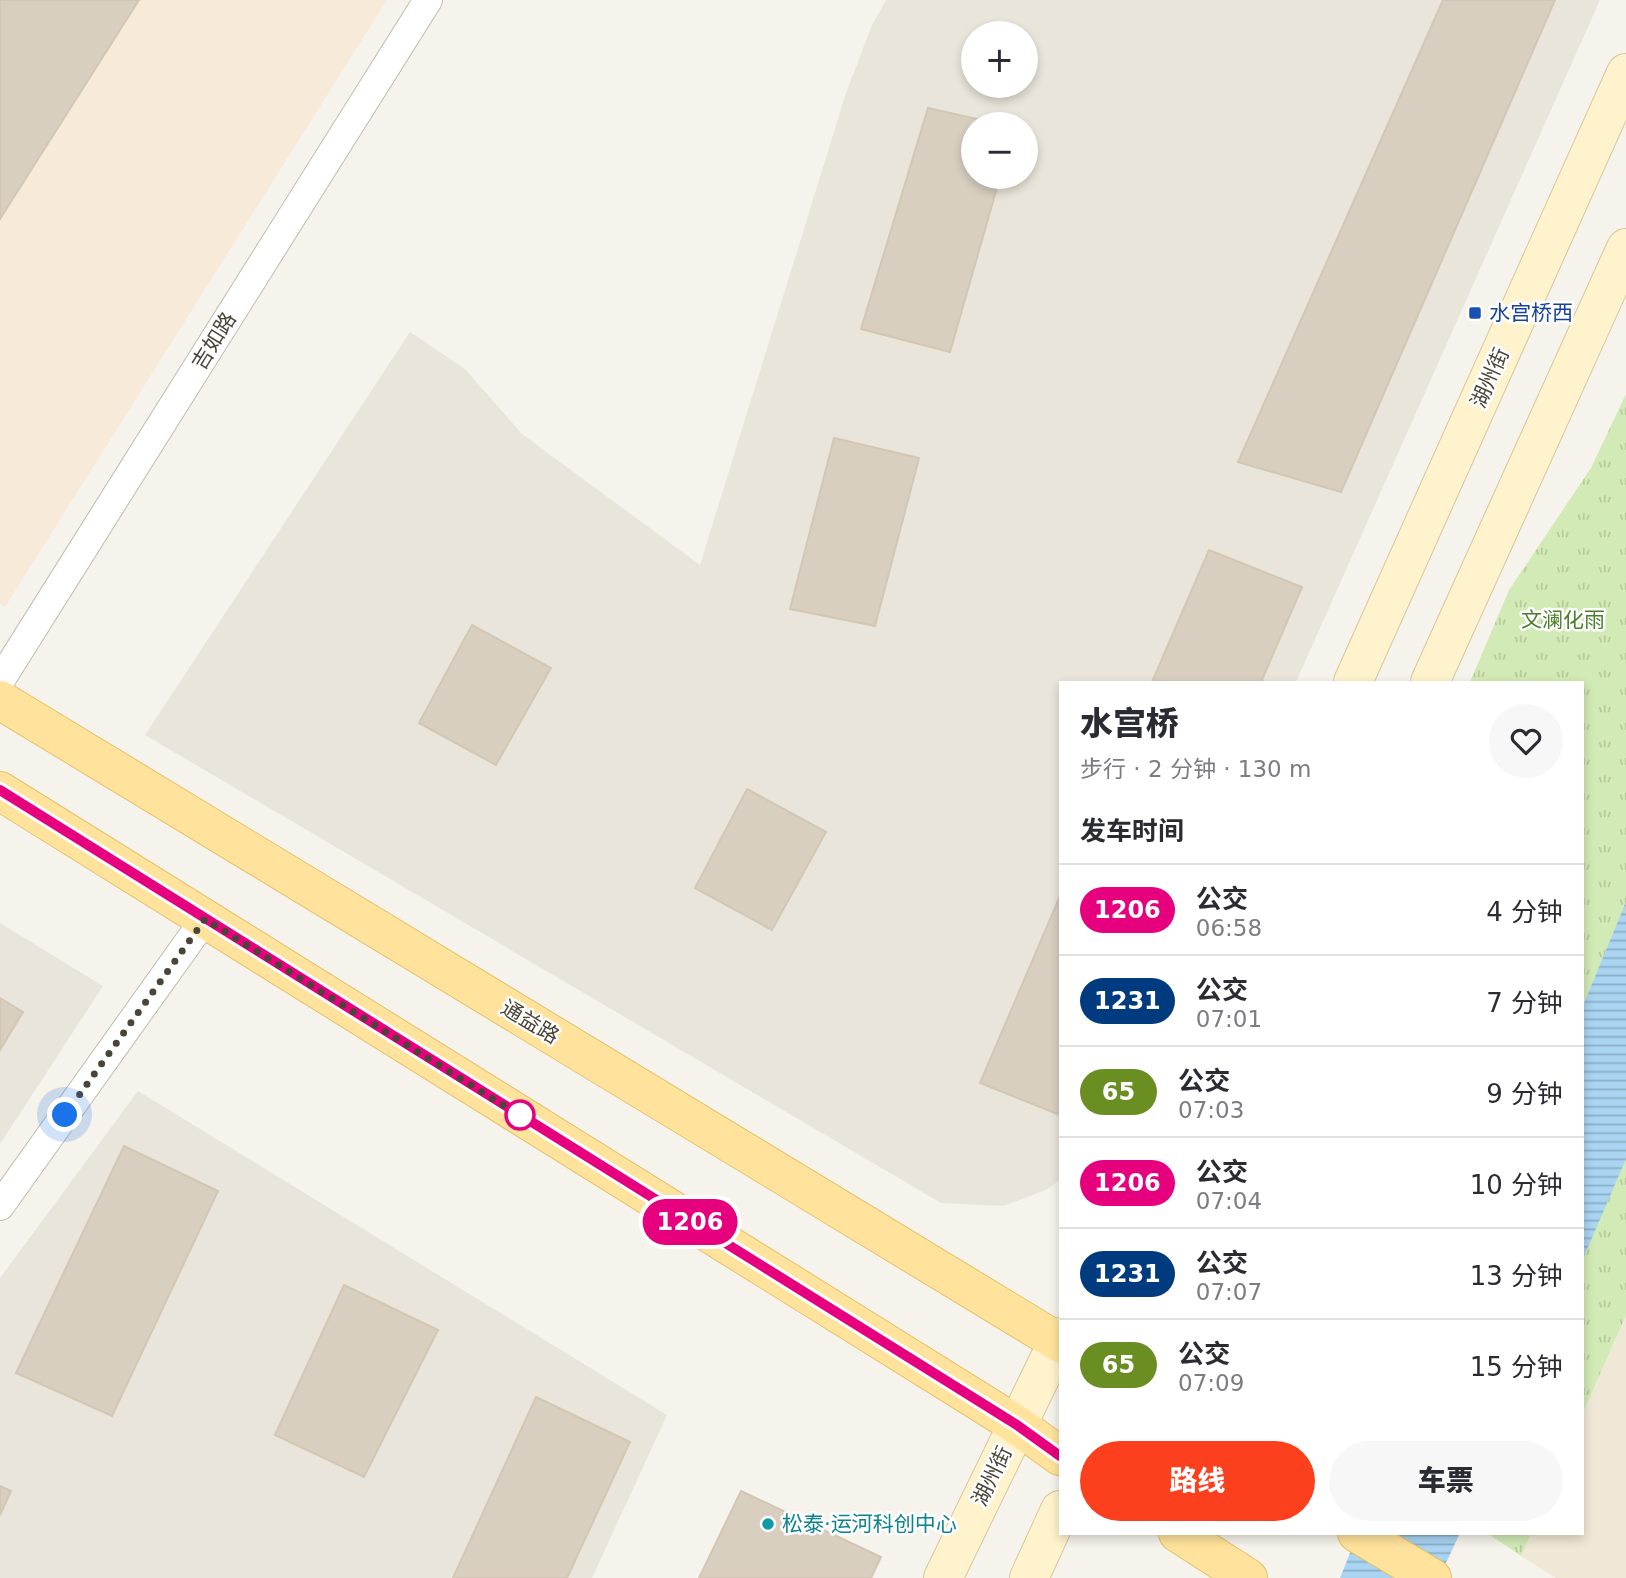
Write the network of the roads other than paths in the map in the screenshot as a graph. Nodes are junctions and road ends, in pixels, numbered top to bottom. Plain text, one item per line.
1 (428, 0) edge
2 (1626, 73) edge
3 (1626, 248) edge
4 (0, 681) edge
5 (1353, 681) edge
6 (1430, 681) edge
7 (0, 700) edge
8 (0, 790) edge
9 (205, 919) junction
10 (0, 1206) edge
11 (1059, 1340) edge
12 (1059, 1343) edge
13 (1017, 1425) junction
14 (1059, 1455) edge
15 (1059, 1512) edge
16 (1181, 1535) edge
17 (1360, 1535) edge
18 (943, 1578) edge
19 (1029, 1578) edge
20 (1248, 1578) edge
21 (1432, 1578) edge

1 - 4 street, 吉如路
2 - 5 main road, 湖州街
3 - 6 main road
7 - 11 main road, 通益路
8 - 9 main road
9 - 10 street
9 - 13 main road
12 - 13 main road, 湖州街
13 - 14 main road
13 - 18 main road, 湖州街
15 - 19 main road
16 - 20 main road
17 - 21 main road

